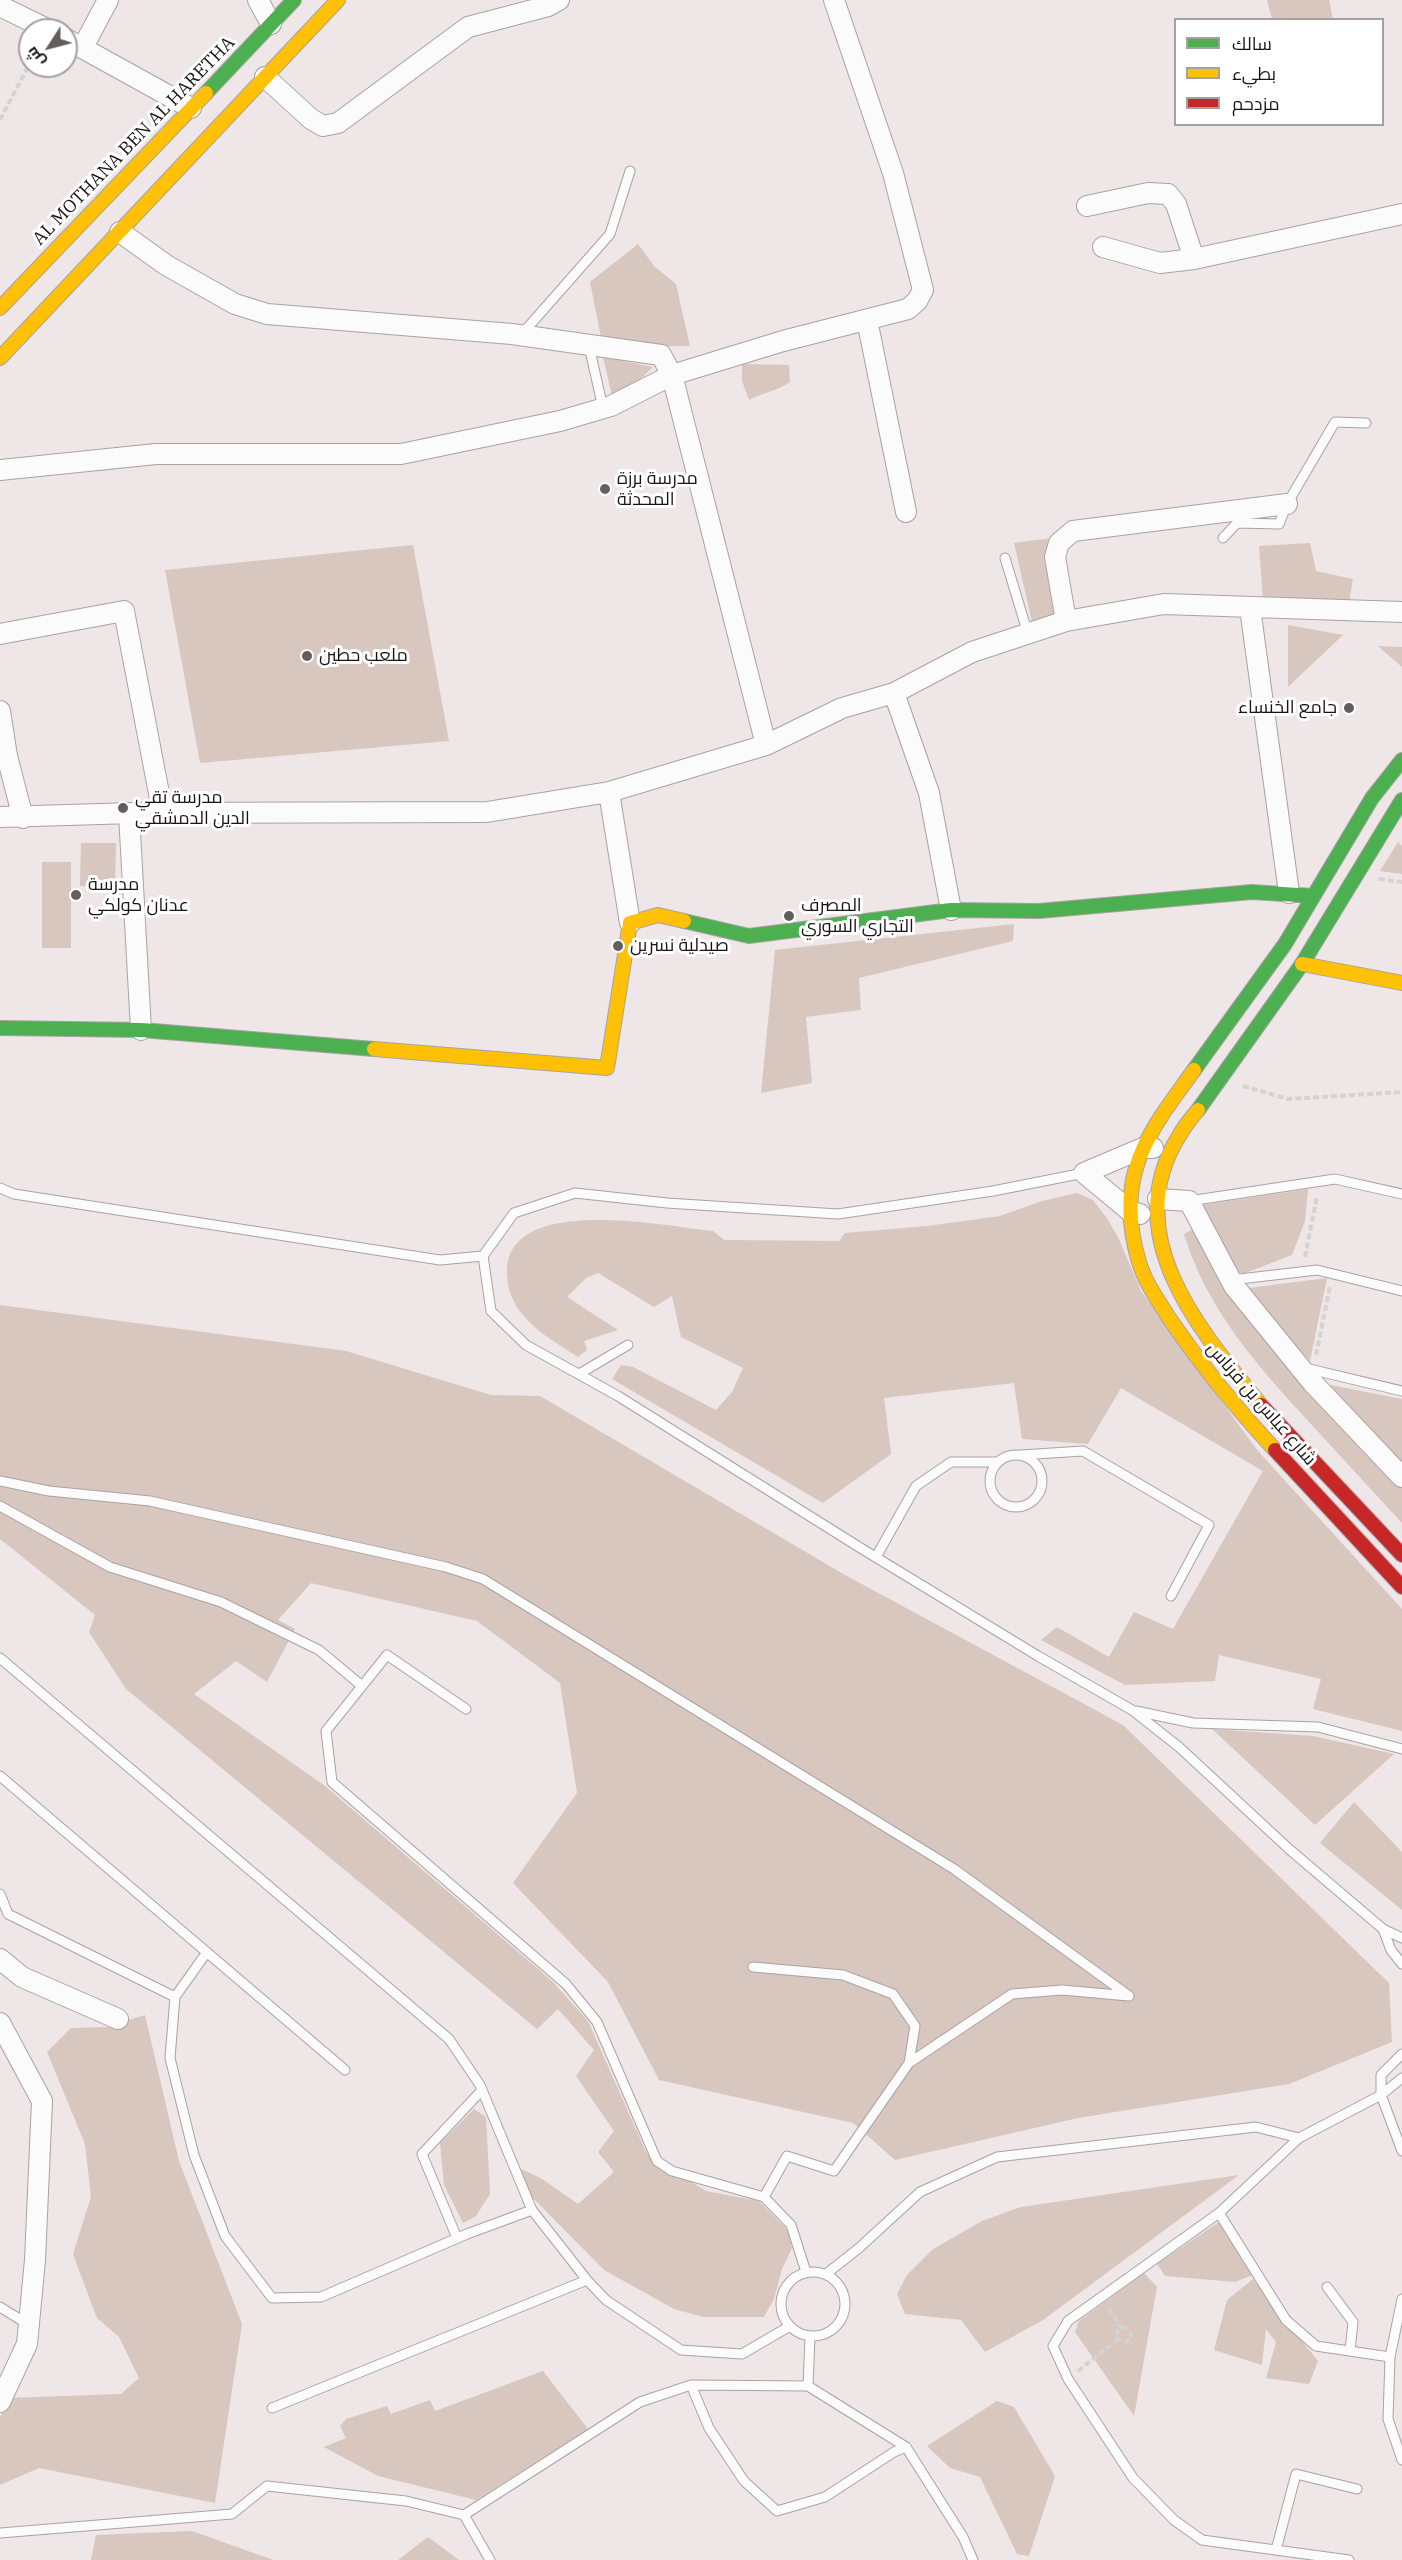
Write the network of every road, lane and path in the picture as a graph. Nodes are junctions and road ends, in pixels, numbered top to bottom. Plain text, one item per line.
1 (108, 0) edge
2 (258, 0) edge
3 (294, 0) edge
4 (338, 0) edge
5 (559, 0) edge
6 (834, 0) edge
7 (0, 6) edge
8 (24, 18) edge
9 (271, 24) junction
10 (78, 39) edge
11 (78, 45) edge
12 (265, 77) junction
13 (22, 78) edge
14 (191, 108) junction
15 (0, 120) edge
16 (630, 171) dead end
17 (1087, 206) dead end
18 (1402, 214) edge
19 (120, 232) junction
20 (1103, 248) dead end
21 (1194, 259) junction
22 (0, 308) edge
23 (867, 320) junction
24 (521, 336) junction
25 (589, 346) junction
26 (0, 358) edge
27 (672, 375) junction
28 (603, 408) junction
29 (1366, 423) dead end
30 (0, 470) edge
31 (1287, 504) junction
32 (906, 512) dead end
33 (1223, 538) dead end
34 (1005, 558) dead end
35 (1250, 608) junction
36 (1402, 612) edge
37 (1066, 621) junction
38 (0, 634) edge
39 (1028, 634) junction
40 (894, 693) junction
41 (0, 711) edge
42 (766, 745) junction
43 (1402, 760) edge
44 (609, 792) junction
45 (1402, 800) edge
46 (129, 814) junction
47 (163, 814) junction
48 (0, 817) edge
49 (23, 818) junction
50 (1289, 893) junction
51 (1314, 896) junction
52 (951, 910) junction
53 (630, 923) junction
54 (1285, 944) junction
55 (1302, 964) junction
56 (1402, 983) edge
57 (0, 1028) edge
58 (141, 1030) junction
59 (1218, 1078) junction
60 (1402, 1092) edge
61 (1143, 1148) junction
62 (1171, 1151) junction
63 (1084, 1173) junction
64 (1320, 1181) junction
65 (0, 1188) edge
66 (1402, 1194) edge
67 (1190, 1201) junction
68 (1158, 1207) junction
69 (1131, 1211) junction
70 (483, 1256) junction
71 (1302, 1271) junction
72 (1332, 1274) junction
73 (1231, 1280) junction
74 (1402, 1291) edge
75 (628, 1345) dead end
76 (1307, 1369) junction
77 (579, 1374) junction
78 (1402, 1391) edge
79 (1022, 1455) junction
80 (997, 1462) junction
81 (1402, 1477) edge
82 (0, 1481) edge
83 (0, 1506) edge
84 (1402, 1555) edge
85 (876, 1557) junction
86 (1402, 1587) edge
87 (1171, 1596) dead end
88 (0, 1658) edge
89 (362, 1686) junction
90 (466, 1709) dead end
91 (1132, 1710) junction
92 (1402, 1749) edge
93 (0, 1776) edge
94 (0, 1894) edge
95 (1383, 1929) junction
96 (1402, 1938) edge
97 (207, 1952) junction
98 (0, 1959) edge
99 (1402, 1964) edge
100 (753, 1967) dead end
101 (175, 1996) junction
102 (118, 2019) dead end
103 (0, 2023) edge
104 (1402, 2054) edge
105 (909, 2063) junction
106 (345, 2070) dead end
107 (1402, 2078) edge
108 (482, 2090) junction
109 (1381, 2095) junction
110 (1299, 2138) junction
111 (1402, 2151) edge
112 (764, 2197) junction
113 (532, 2210) junction
114 (1219, 2213) junction
115 (457, 2238) junction
116 (806, 2272) junction
117 (826, 2274) junction
118 (587, 2280) junction
119 (1327, 2287) dead end
120 (1101, 2298) junction
121 (1402, 2299) edge
122 (0, 2307) edge
123 (29, 2325) junction
124 (790, 2326) junction
125 (1122, 2328) junction
126 (810, 2336) junction
127 (1118, 2339) junction
128 (1350, 2351) junction
129 (1390, 2357) junction
130 (7, 2376) edge
131 (1068, 2379) junction
132 (691, 2385) junction
133 (807, 2386) junction
134 (0, 2402) edge
135 (272, 2408) dead end
136 (906, 2447) junction
137 (1402, 2460) edge
138 (1357, 2489) dead end
139 (464, 2515) junction
140 (0, 2533) edge
141 (1276, 2550) junction
142 (490, 2560) edge
143 (973, 2560) edge
144 (1349, 2560) edge

1 - 10 street
2 - 9 street
3 - 9 main road, AL MOTHANA BEN AL HARETHA
4 - 12 main road
5 - 12 street
6 - 23 street
7 - 8 street
9 - 14 main road, AL MOTHANA BEN AL HARETHA
11 - 14 street
12 - 19 main road
13 - 15 path
14 - 22 main road, AL MOTHANA BEN AL HARETHA
16 - 24 lane
17 - 21 street
18 - 21 street
19 - 24 street
19 - 26 main road
20 - 21 street
23 - 27 street
23 - 32 street
24 - 25 street
25 - 27 street
25 - 28 lane
27 - 28 street
27 - 42 street
28 - 30 street
29 - 31 lane
31 - 33 lane
31 - 37 street
34 - 39 lane
35 - 36 street
35 - 37 street
35 - 50 street
37 - 39 street
38 - 47 street
39 - 40 street
40 - 42 street
40 - 52 street
41 - 49 street
42 - 44 street
43 - 51 main road, شارع عباس بن فرناس
44 - 47 street
44 - 53 street
45 - 55 main road, شارع عباس بن فرناس
46 - 47 street
46 - 49 street
46 - 58 street
48 - 49 street
50 - 51 main road
50 - 52 main road
51 - 54 main road, شارع عباس بن فرناس
52 - 53 main road
53 - 58 main road
54 - 55 main road
54 - 61 main road, شارع عباس بن فرناس
55 - 56 main road
55 - 59 main road, شارع عباس بن فرناس
57 - 58 main road
59 - 60 path
59 - 62 main road, شارع عباس بن فرناس
61 - 62 street
61 - 63 street
61 - 69 main road, شارع عباس بن فرناس
62 - 68 main road, شارع عباس بن فرناس
63 - 69 street
63 - 70 lane
64 - 66 lane
64 - 67 lane
64 - 71 path
65 - 70 lane
67 - 68 street
67 - 73 street
68 - 69 street
68 - 84 main road, شارع عباس بن فرناس
69 - 86 main road, شارع عباس بن فرناس
70 - 77 lane
71 - 72 lane
71 - 73 lane
72 - 74 lane
72 - 76 path
73 - 76 street
75 - 77 lane
76 - 78 lane
76 - 81 street
77 - 85 lane
79 - 80 lane
79 - 80 lane
79 - 87 lane
80 - 85 lane
82 - 105 lane
83 - 89 lane
85 - 91 lane
88 - 108 lane
89 - 90 lane
89 - 112 lane
91 - 92 lane
91 - 95 lane
93 - 97 lane
94 - 101 lane
95 - 96 lane
95 - 99 lane
97 - 101 lane
97 - 106 lane
98 - 102 street
100 - 105 lane
101 - 115 lane
103 - 123 street
104 - 109 lane
105 - 112 lane
107 - 109 lane
108 - 113 lane
108 - 115 lane
109 - 110 lane
109 - 111 lane
110 - 114 lane
110 - 117 lane
112 - 116 lane
113 - 115 lane
113 - 118 lane
114 - 120 lane
114 - 128 lane
116 - 117 lane
116 - 124 lane
117 - 126 lane
118 - 124 lane
118 - 135 lane
119 - 128 lane
120 - 125 path
120 - 131 lane
121 - 129 lane
122 - 123 lane
123 - 130 street
124 - 126 lane
125 - 127 path
125 - 127 path
126 - 133 lane
127 - 131 path
128 - 129 lane
129 - 137 lane
130 - 134 street
131 - 141 lane
132 - 133 lane
132 - 136 lane
132 - 139 lane
133 - 136 lane
136 - 143 lane
138 - 141 lane
139 - 140 lane
139 - 142 lane
141 - 144 lane

